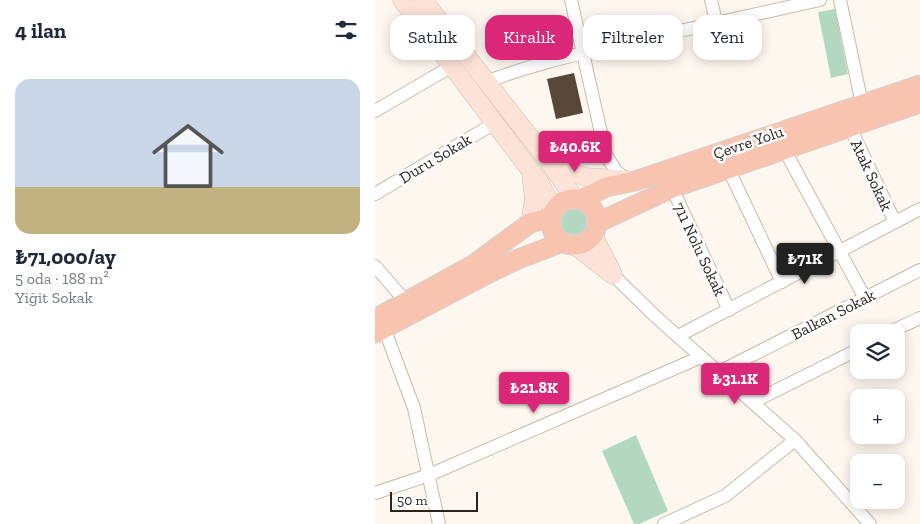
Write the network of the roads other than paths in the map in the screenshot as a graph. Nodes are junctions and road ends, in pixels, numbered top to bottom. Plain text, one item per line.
1 (401, 0) edge
2 (423, 0) edge
3 (571, 0) edge
4 (711, 0) edge
5 (821, 0) edge
6 (839, 0) edge
7 (714, 15) edge
8 (749, 15) edge
9 (693, 27) edge
10 (582, 54) junction
11 (452, 66) junction
12 (486, 82) junction
13 (920, 85) edge
14 (920, 103) edge
15 (862, 104) junction
16 (375, 111) edge
17 (495, 123) junction
18 (850, 127) junction
19 (784, 149) junction
20 (550, 164) junction
21 (728, 168) junction
22 (530, 172) junction
23 (631, 180) junction
24 (672, 188) junction
25 (375, 194) edge
26 (578, 200) junction
27 (920, 209) edge
28 (553, 214) junction
29 (895, 222) junction
30 (531, 224) junction
31 (595, 229) junction
32 (568, 244) junction
33 (839, 251) junction
34 (375, 266) edge
35 (920, 270) edge
36 (613, 275) junction
37 (781, 282) junction
38 (865, 298) junction
39 (406, 302) junction
40 (729, 310) junction
41 (920, 318) edge
42 (905, 325) edge
43 (378, 327) edge
44 (678, 336) junction
45 (850, 353) edge
46 (701, 356) junction
47 (719, 372) junction
48 (753, 402) junction
49 (795, 440) junction
50 (429, 475) junction
51 (375, 493) edge
52 (439, 524) edge
53 (664, 524) edge
54 (870, 524) edge

1 - 11 main road
2 - 12 main road
3 - 10 street
4 - 7 street
5 - 8 street
6 - 15 street
9 - 10 street
10 - 12 street
10 - 23 street
11 - 16 street
11 - 17 main road
12 - 20 main road
13 - 15 main road, Çevre Yolu
14 - 18 main road, Çevre Yolu
15 - 23 main road, Çevre Yolu
17 - 22 main road
17 - 25 street, Duru Sokak
18 - 19 main road, Çevre Yolu
18 - 29 street, Atak Sokak
19 - 21 main road, Çevre Yolu
19 - 33 street
20 - 23 main road
20 - 26 main road
21 - 24 main road, Çevre Yolu
21 - 37 street
22 - 28 main road
22 - 30 main road
23 - 26 main road, Çevre Yolu
24 - 31 main road, Çevre Yolu
24 - 40 street, 711 Nolu Sokak
26 - 28 main road
26 - 31 main road
27 - 29 street
28 - 30 main road
28 - 32 main road
29 - 33 street
30 - 39 main road
31 - 32 main road
31 - 36 main road
32 - 36 main road
32 - 43 main road
33 - 37 street
33 - 38 street
34 - 39 street
35 - 38 street, Balkan Sokak
36 - 44 street
37 - 40 street
38 - 47 street, Balkan Sokak
39 - 43 main road
40 - 44 street
41 - 42 street
43 - 50 street
44 - 46 street
45 - 48 street
46 - 47 street
46 - 50 street
47 - 48 street
48 - 49 street
49 - 53 street
49 - 54 street
50 - 51 street
50 - 52 street

